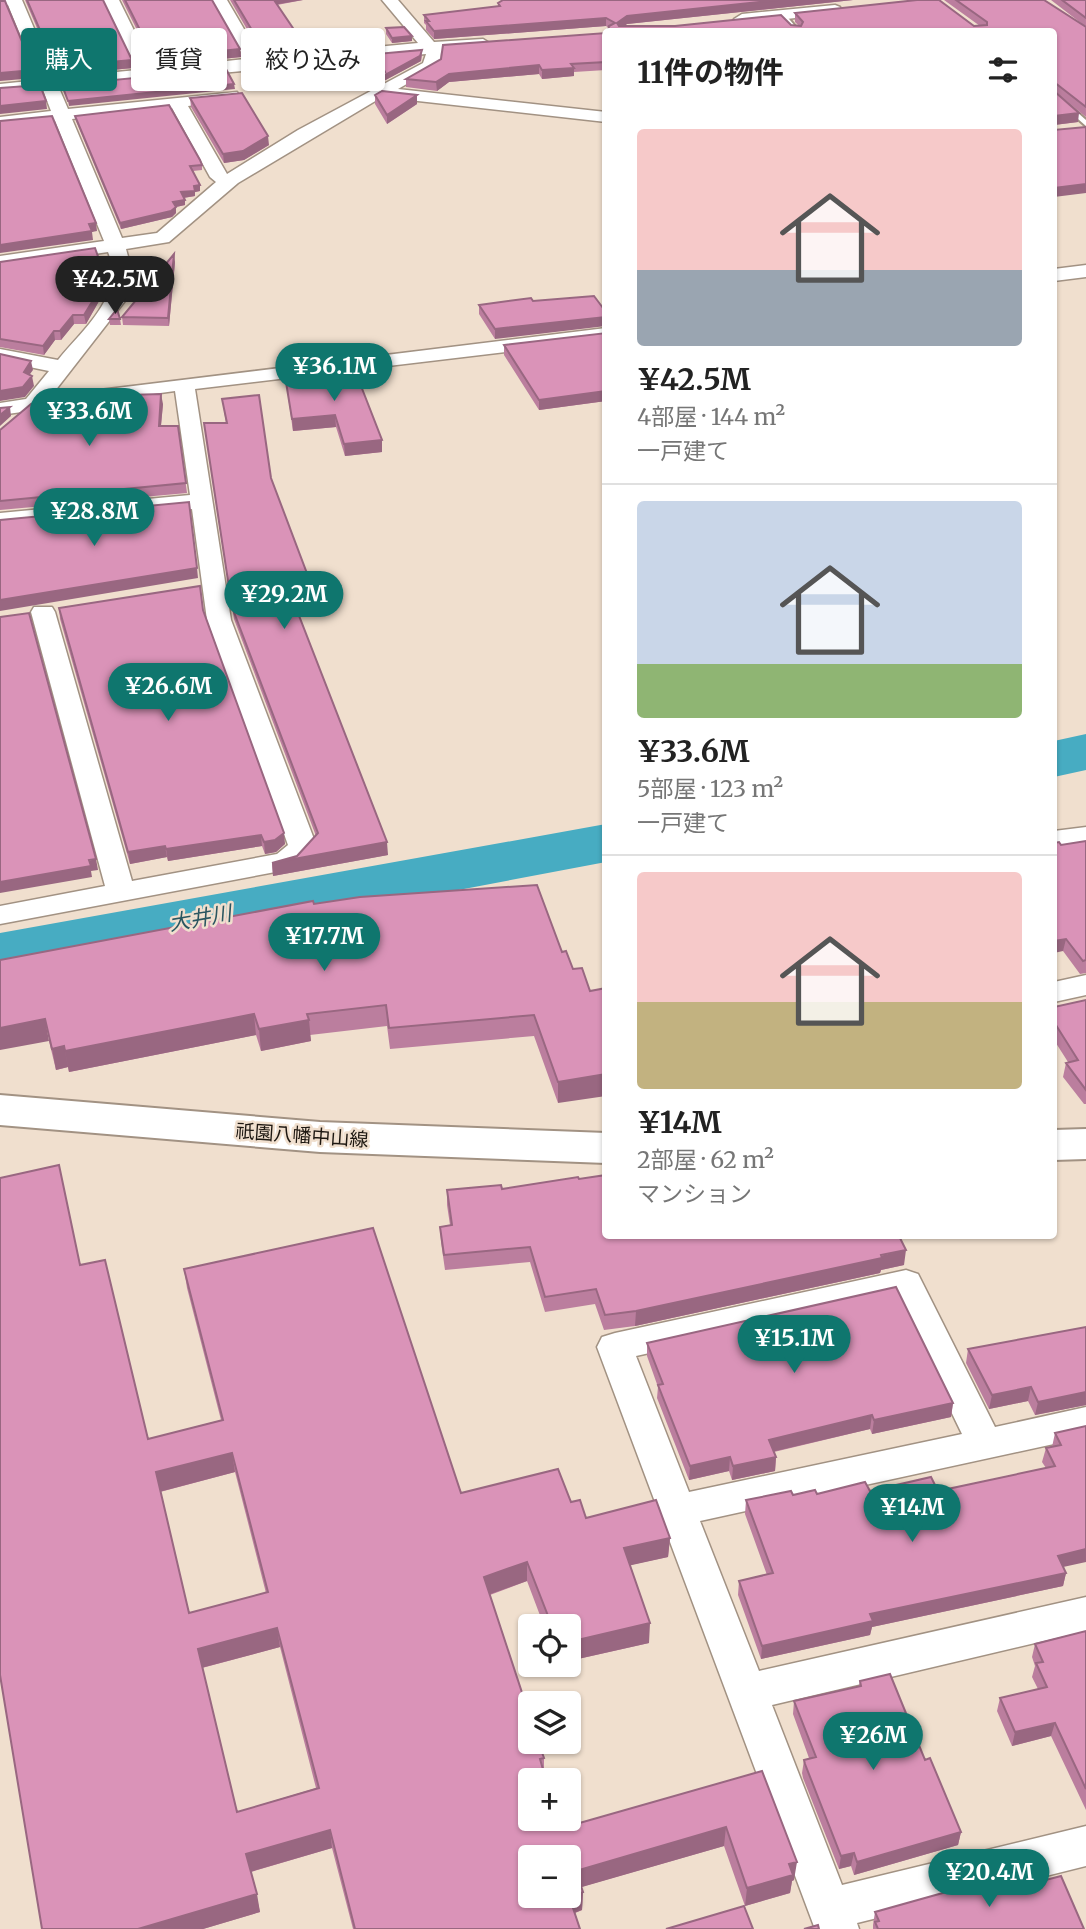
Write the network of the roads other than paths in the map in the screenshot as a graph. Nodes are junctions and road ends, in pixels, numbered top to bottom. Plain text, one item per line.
1 (111, 0) edge
2 (219, 0) edge
3 (390, 0) edge
4 (0, 2) edge
5 (846, 9) edge
6 (781, 15) junction
7 (725, 19) edge
8 (25, 28) edge
9 (793, 28) edge
10 (241, 38) edge
11 (131, 41) edge
12 (496, 43) edge
13 (430, 47) junction
14 (385, 51) edge
15 (21, 87) edge
16 (0, 89) edge
17 (53, 91) edge
18 (380, 92) junction
19 (242, 94) edge
20 (1057, 97) edge
21 (177, 102) junction
22 (63, 115) junction
23 (602, 117) edge
24 (0, 122) edge
25 (1086, 126) edge
26 (1064, 131) edge
27 (229, 181) junction
28 (116, 247) junction
29 (0, 262) edge
30 (1086, 271) edge
31 (1057, 275) edge
32 (602, 334) edge
33 (0, 355) edge
34 (61, 367) junction
35 (183, 383) junction
36 (18, 410) edge
37 (201, 501) junction
38 (0, 520) edge
39 (44, 611) dead end
40 (1086, 836) edge
41 (1057, 839) edge
42 (121, 893) junction
43 (0, 915) edge
44 (1086, 985) edge
45 (1057, 991) edge
46 (0, 1110) edge
47 (1086, 1144) edge
48 (1057, 1145) edge
49 (602, 1148) edge
50 (1086, 1422) edge
51 (985, 1444) junction
52 (678, 1510) junction
53 (1086, 1614) edge
54 (748, 1692) junction
55 (1086, 1846) edge
56 (834, 1919) edge

1 - 11 street
2 - 10 street
3 - 13 street
4 - 8 street
5 - 6 street
6 - 7 street
6 - 9 lane
12 - 13 street
13 - 14 street
13 - 18 street
15 - 16 street
17 - 22 street
18 - 23 street
18 - 27 street
19 - 21 street
20 - 25 lane
21 - 22 street
21 - 27 street
22 - 24 street
22 - 28 street
25 - 26 street
27 - 28 street
28 - 29 street
28 - 34 street
30 - 31 street
32 - 35 street
33 - 34 street
34 - 36 street
35 - 36 street
35 - 37 street
37 - 38 street
37 - 42 street
39 - 42 street
40 - 41 street
42 - 43 street
44 - 45 street
46 - 49 main road, 祇園八幡中山線
47 - 48 main road
50 - 51 street
51 - 52 street
51 - 52 street
52 - 54 street
53 - 54 street
54 - 56 street
55 - 56 street

